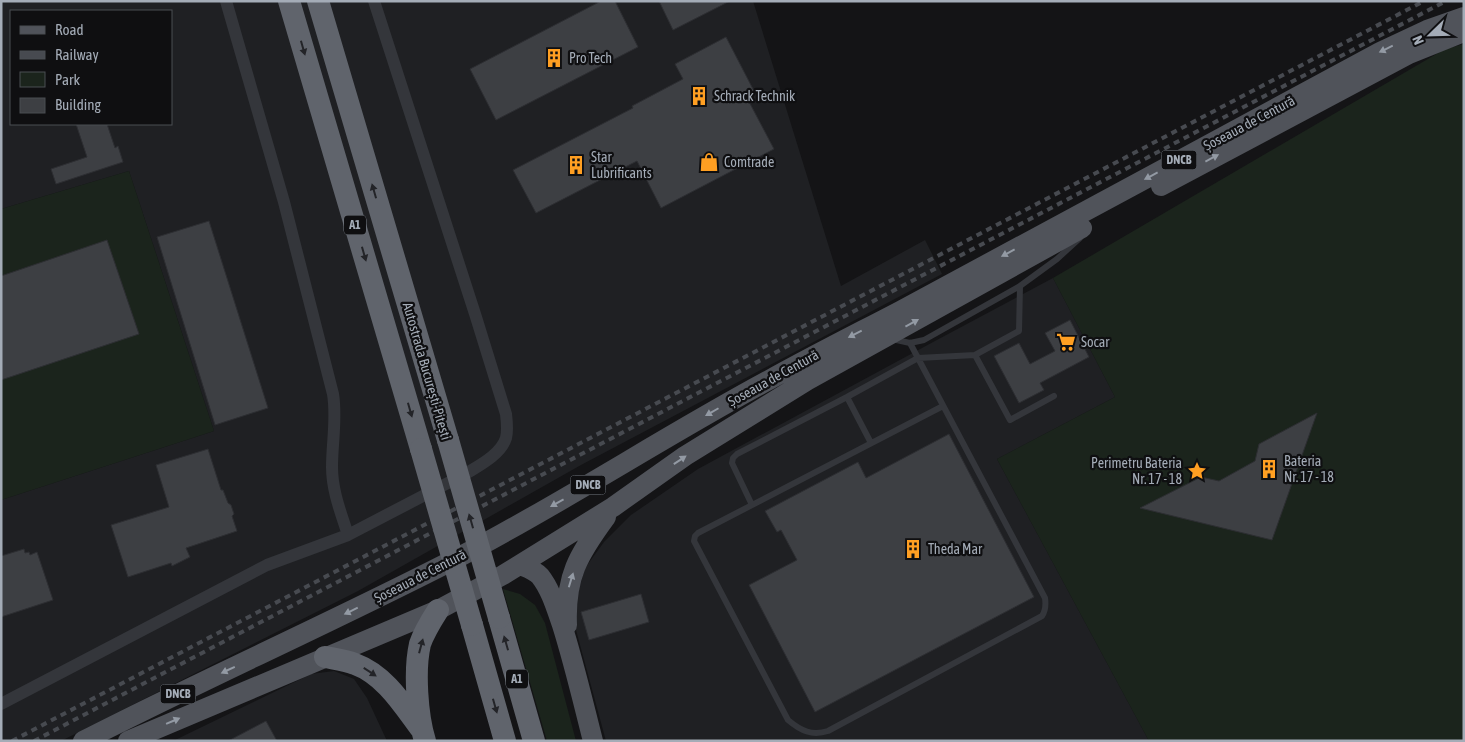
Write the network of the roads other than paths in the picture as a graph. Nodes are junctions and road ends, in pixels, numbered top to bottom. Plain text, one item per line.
1 (226, 1) edge
2 (289, 1) edge
3 (318, 1) edge
4 (374, 1) edge
5 (1464, 17) edge
6 (1464, 32) edge
7 (1087, 229) dead end
8 (1020, 286) junction
9 (886, 337) junction
10 (910, 343) junction
11 (975, 355) junction
12 (918, 358) junction
13 (1054, 396) dead end
14 (847, 397) junction
15 (943, 406) junction
16 (871, 442) junction
17 (752, 505) junction
18 (613, 507) junction
19 (348, 535) junction
20 (520, 565) junction
21 (438, 610) junction
22 (568, 646) junction
23 (325, 657) junction
24 (1, 704) edge
25 (423, 735) edge
26 (84, 741) edge
27 (128, 741) edge
28 (505, 741) edge
29 (534, 741) edge
30 (593, 741) edge

1 - 19 street
2 -> 28 highway, Autostrada București-Pitești / A1, bridge
29 -> 3 highway, Autostrada București-Pitești / A1, bridge
4 - 19 street
5 -> 26 main road, Șoseaua de Centură / DNCB
9 -> 6 main road, Șoseaua de Centură / DNCB
7 - 8 lane
8 - 10 lane
8 - 11 lane
9 - 10 lane
18 -> 9 main road, Șoseaua de Centură / DNCB
10 - 12 lane
11 - 12 lane
11 - 13 lane
12 - 14 lane
12 - 15 lane
14 - 16 lane
14 - 17 lane
15 - 16 lane
15 - 17 lane
16 - 17 lane
18 - 20 main road, Șoseaua de Centură / DNCB
22 -> 18 main road
19 - 24 street
20 - 21 main road, Șoseaua de Centură / DNCB
20 - 22 main road
21 - 23 main road, Șoseaua de Centură / DNCB
25 -> 21 highway
22 - 30 main road
23 -> 25 highway
27 -> 23 main road, Șoseaua de Centură / DNCB

